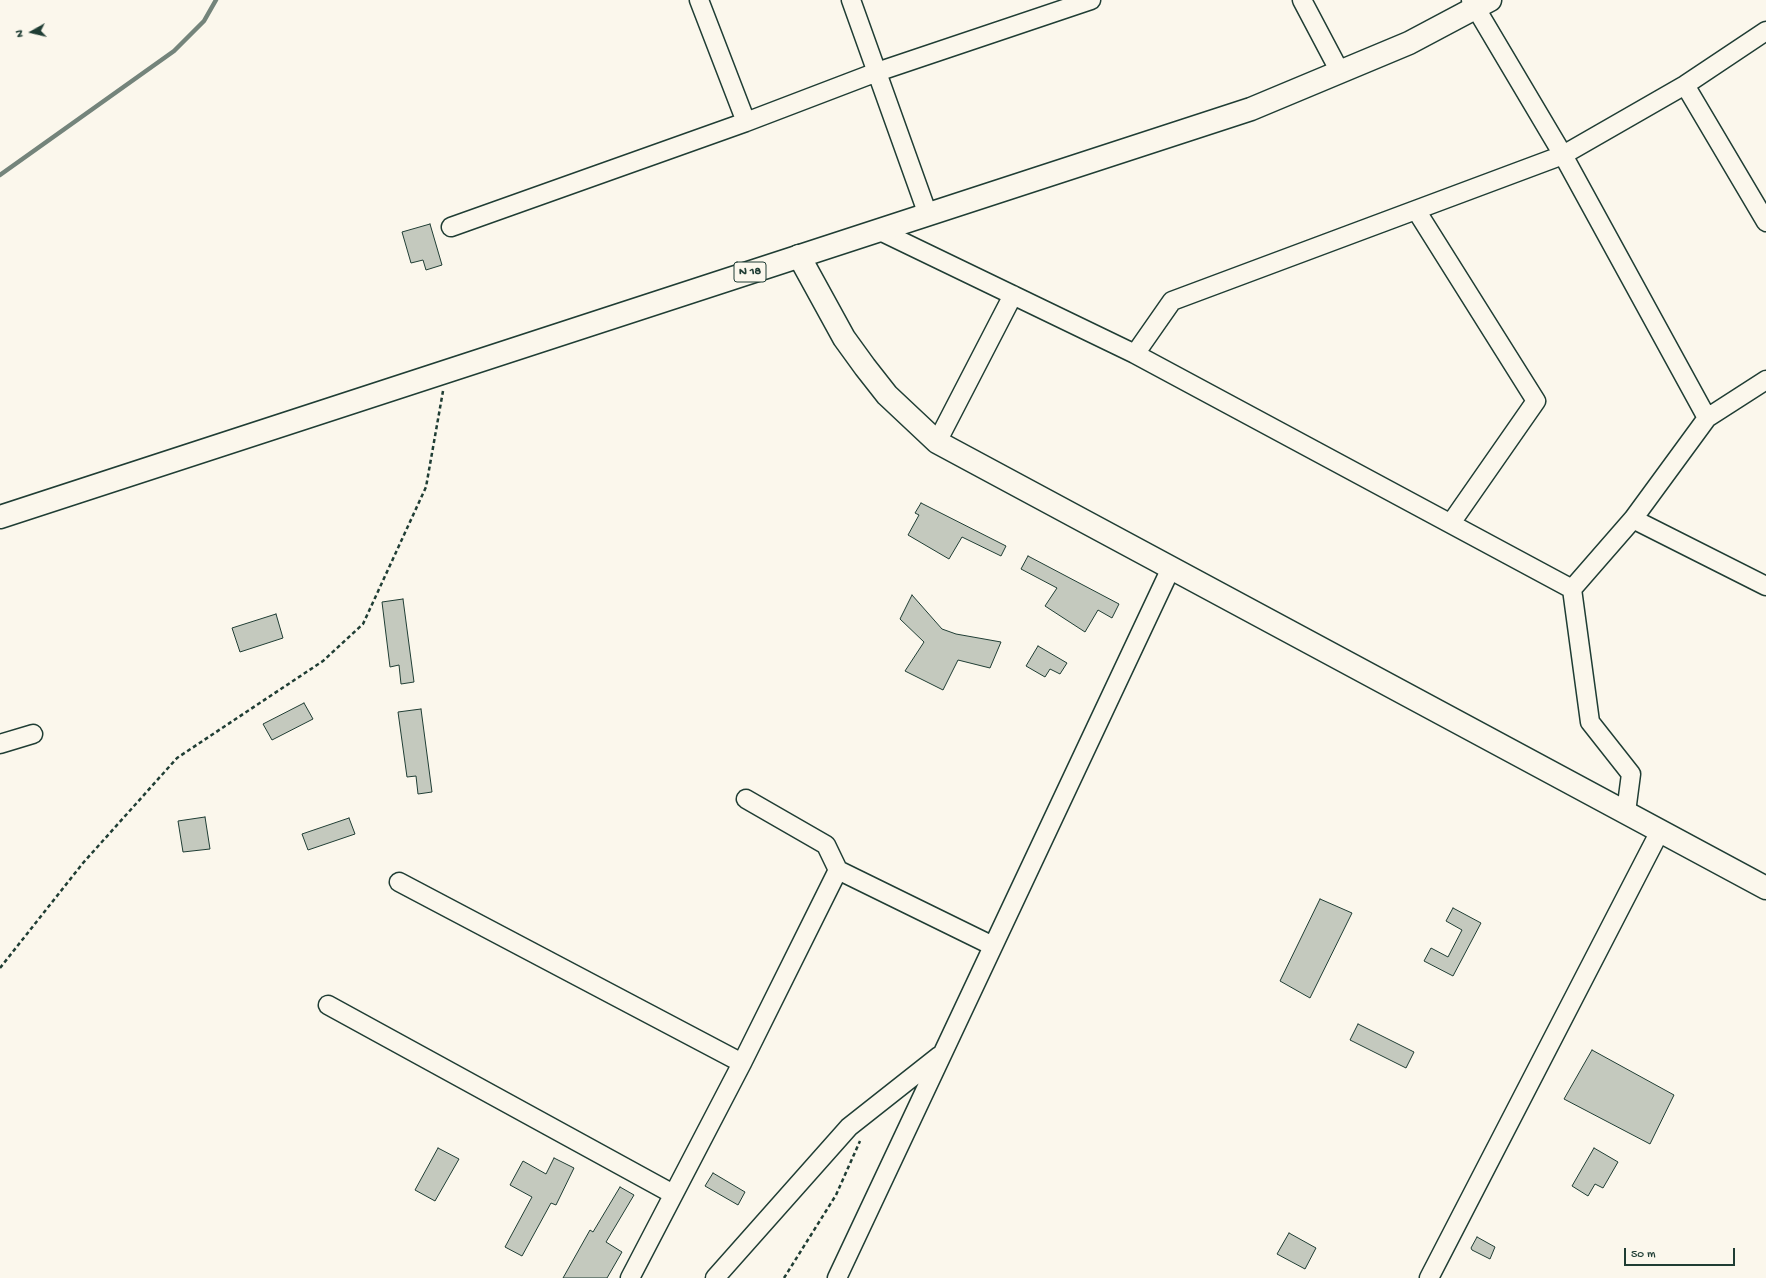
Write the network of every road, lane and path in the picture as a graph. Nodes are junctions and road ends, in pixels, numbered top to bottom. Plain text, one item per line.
1 (699, 0) edge
2 (851, 0) edge
3 (1091, 0) edge
4 (1302, 0) edge
5 (1479, 3) edge
6 (1766, 31) edge
7 (878, 72) junction
8 (1340, 72) junction
9 (1684, 85) junction
10 (746, 122) junction
11 (1563, 155) junction
12 (1761, 203) edge
13 (1416, 210) junction
14 (928, 216) junction
15 (1766, 222) edge
16 (451, 227) dead end
17 (878, 230) junction
18 (799, 256) junction
19 (1013, 295) junction
20 (1135, 354) junction
21 (447, 371) junction
22 (1766, 380) edge
23 (1708, 418) junction
24 (937, 442) junction
25 (0, 517) edge
26 (1633, 519) junction
27 (1451, 523) junction
28 (1171, 568) junction
29 (1766, 586) edge
30 (1572, 589) junction
31 (32, 734) dead end
32 (0, 744) edge
33 (746, 799) dead end
34 (1626, 812) junction
35 (1660, 831) junction
36 (838, 870) junction
37 (399, 882) dead end
38 (1766, 888) edge
39 (993, 946) junction
40 (0, 968) edge
41 (328, 1005) dead end
42 (943, 1053) junction
43 (742, 1063) junction
44 (860, 1140) dead end
45 (673, 1194) junction
46 (630, 1278) edge
47 (715, 1278) edge
48 (784, 1278) edge
49 (837, 1278) edge
50 (1429, 1278) edge

1 - 10 street
2 - 7 street
3 - 7 street
4 - 8 street
5 - 8 main road, N 18
5 - 11 street
6 - 9 street
7 - 10 street
7 - 14 street
8 - 14 main road, N 18
9 - 11 street
9 - 12 street
10 - 16 street
11 - 13 street
11 - 23 street
12 - 15 street
13 - 20 street
13 - 27 street
14 - 17 main road, N 18
17 - 18 main road, N 18
17 - 19 street
18 - 21 main road, N 18
18 - 24 main road
19 - 20 street
19 - 24 street
20 - 27 street
21 - 25 main road, N 18
21 - 40 path
22 - 23 street
23 - 26 street
24 - 28 main road
26 - 29 street
26 - 30 street
27 - 30 street
28 - 34 main road
28 - 39 street
30 - 34 street
31 - 32 street
33 - 36 street
34 - 35 main road
35 - 38 main road
35 - 50 street
36 - 39 street
36 - 43 street
37 - 43 street
39 - 42 street
41 - 45 street
42 - 47 street
42 - 49 street
43 - 45 street
44 - 48 path
45 - 46 street

